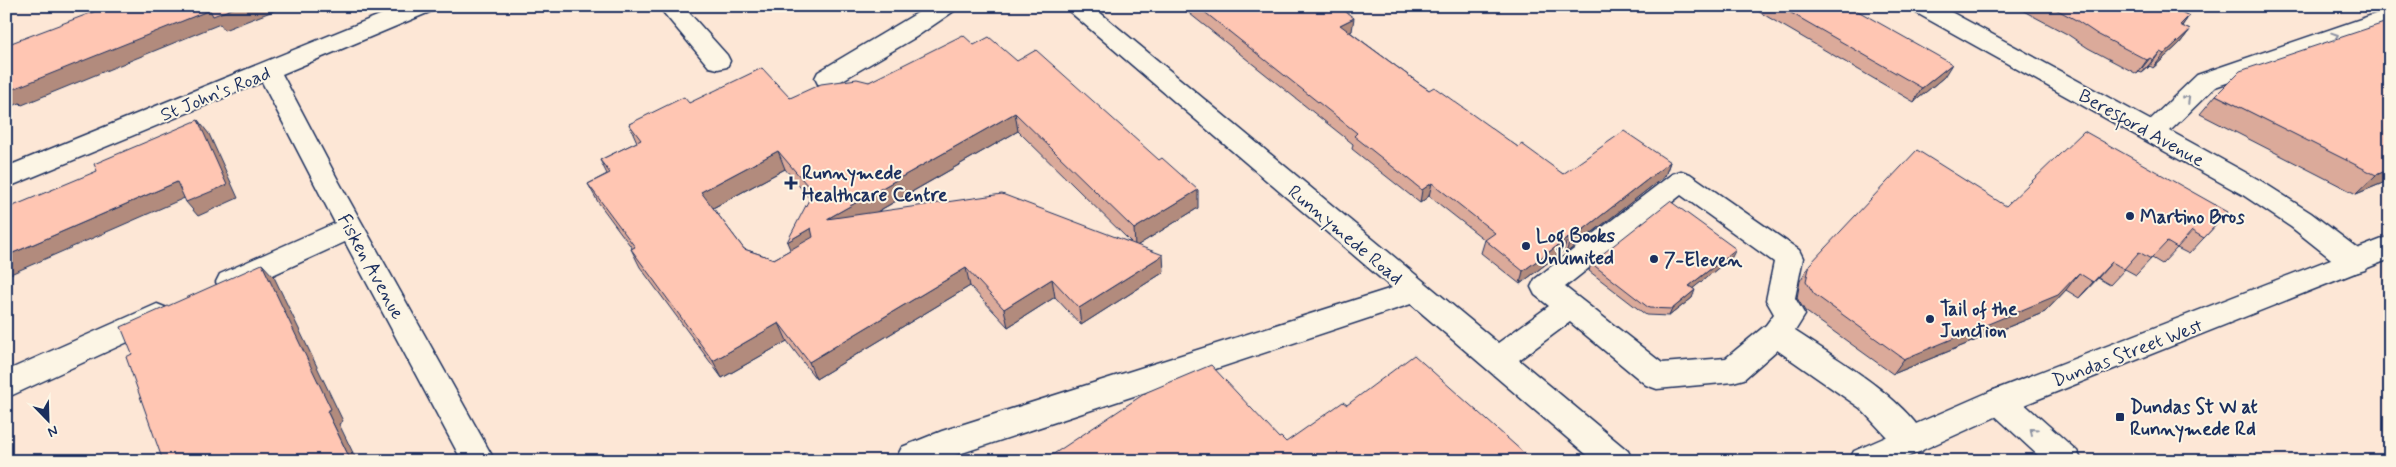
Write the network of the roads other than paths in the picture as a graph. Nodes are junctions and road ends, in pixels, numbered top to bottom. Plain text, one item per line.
1 (424, 6) edge
2 (670, 6) edge
3 (946, 6) edge
4 (1076, 6) edge
5 (1921, 6) edge
6 (2390, 17) edge
7 (718, 61) dead end
8 (268, 71) junction
9 (827, 78) dead end
10 (2152, 133) junction
11 (6, 178) edge
12 (351, 227) junction
13 (2390, 247) edge
14 (2355, 262) junction
15 (1414, 292) junction
16 (205, 294) edge
17 (178, 306) edge
18 (1570, 306) junction
19 (1776, 333) junction
20 (1498, 359) junction
21 (6, 385) edge
22 (2000, 401) junction
23 (1911, 440) junction
24 (913, 457) dead end
25 (479, 461) edge
26 (1617, 461) edge
27 (1866, 461) edge
28 (2066, 461) edge

1 - 8 street, St John's Road
2 - 7 street
3 - 9 street
4 - 15 street, Runnymede Road
5 - 10 street, Beresford Avenue
10 -> 6 street
8 - 11 street, St John's Road
8 - 12 street, Fisken Avenue
10 - 14 street, Beresford Avenue
12 - 16 street
12 - 25 street, Fisken Avenue
13 - 14 street, Dundas Street West
14 - 22 street, Dundas Street West
15 - 20 street, Runnymede Road
15 - 24 street
17 - 21 street
18 - 19 street
18 - 19 street
18 - 20 street
19 - 23 street
20 - 26 street, Runnymede Road
22 - 23 street, Dundas Street West
28 -> 22 street
23 - 27 street, Dundas Street West

